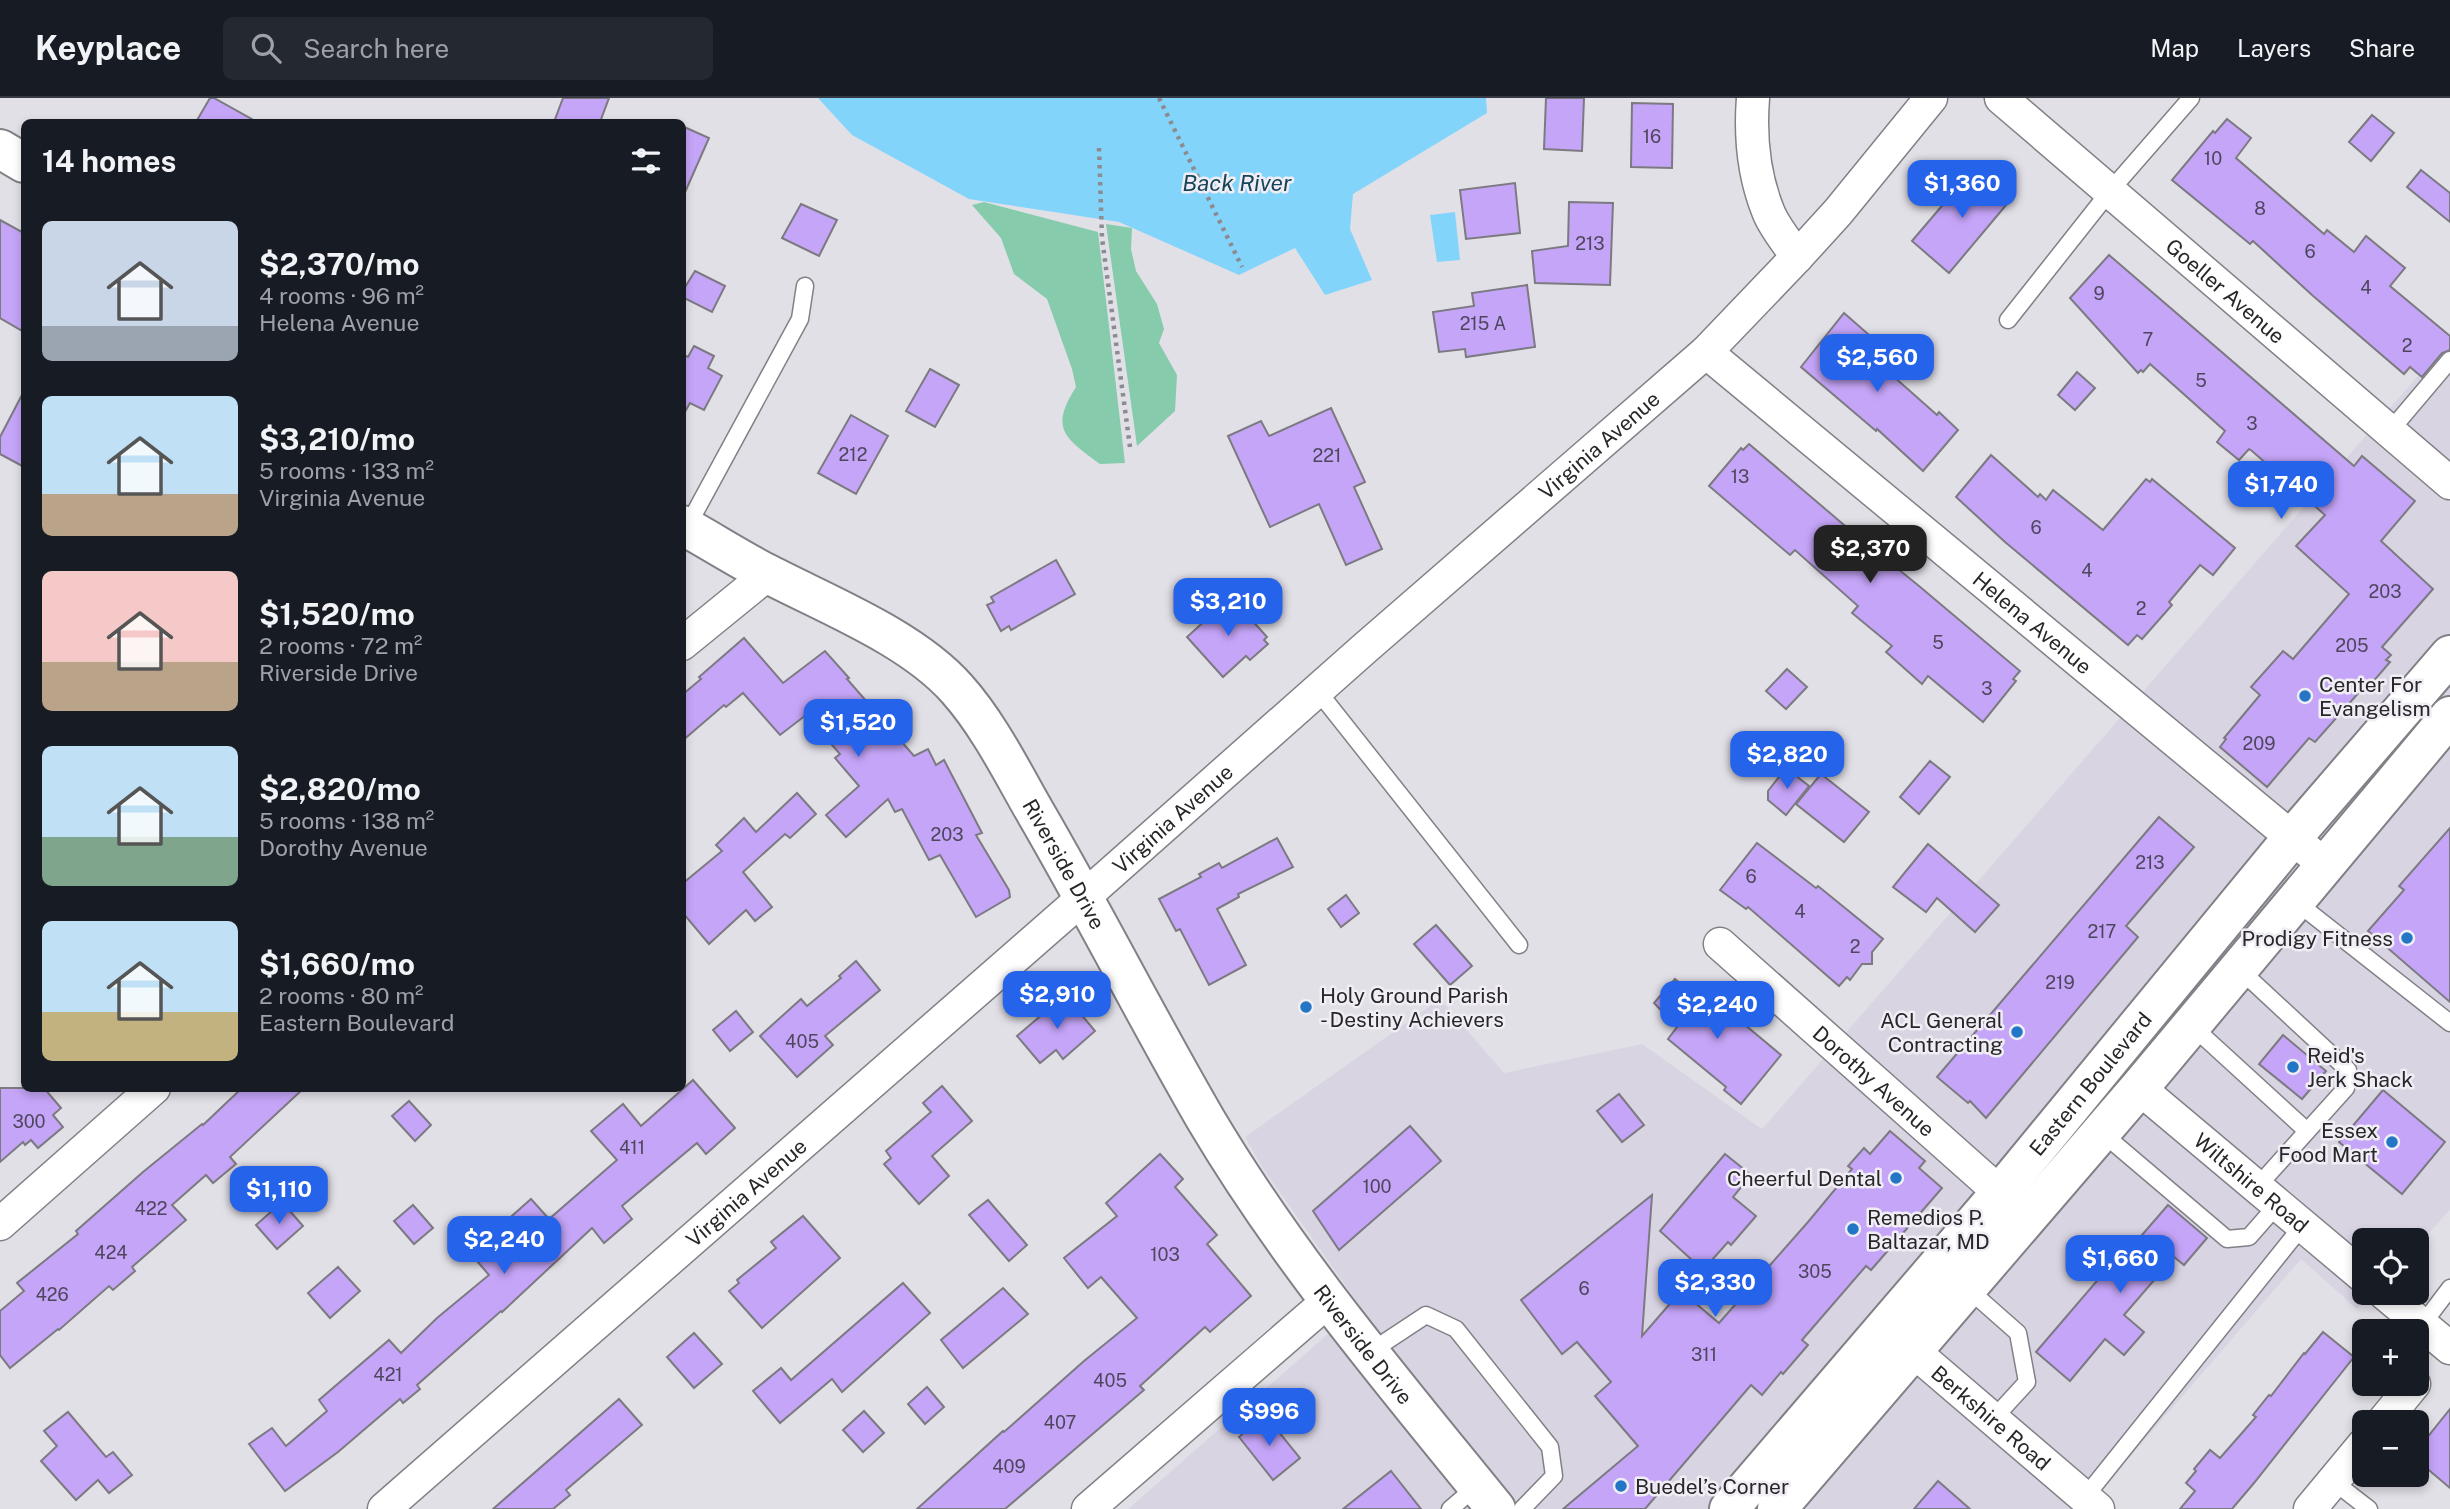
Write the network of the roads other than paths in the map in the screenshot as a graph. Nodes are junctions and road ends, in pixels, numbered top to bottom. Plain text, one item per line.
1 (1753, 98) edge
2 (1931, 98) edge
3 (2001, 98) edge
4 (2191, 98) edge
5 (0, 149) edge
6 (21, 161) edge
7 (2109, 191) junction
8 (1797, 257) junction
9 (805, 286) dead end
10 (2008, 320) dead end
11 (1706, 352) junction
12 (2450, 360) edge
13 (2390, 431) junction
14 (2450, 482) edge
15 (686, 524) edge
16 (686, 527) edge
17 (768, 574) junction
18 (686, 641) edge
19 (2450, 654) edge
20 (1317, 690) junction
21 (2450, 716) edge
22 (2292, 838) junction
23 (2325, 865) junction
24 (1084, 897) junction
25 (2295, 901) junction
26 (1720, 944) dead end
27 (1519, 945) dead end
28 (2238, 968) junction
29 (2450, 1023) edge
30 (2191, 1025) junction
31 (2109, 1061) junction
32 (2139, 1088) junction
33 (149, 1092) edge
34 (2307, 1131) junction
35 (2101, 1132) junction
36 (2268, 1195) junction
37 (2014, 1205) junction
38 (0, 1224) edge
39 (2303, 1225) junction
40 (2352, 1267) edge
41 (1967, 1288) junction
42 (2450, 1288) edge
43 (1328, 1301) junction
44 (2398, 1305) edge
45 (2415, 1319) edge
46 (2427, 1319) edge
47 (2429, 1331) edge
48 (1899, 1339) junction
49 (2448, 1347) edge
50 (1370, 1352) junction
51 (2429, 1368) edge
52 (2405, 1396) edge
53 (2393, 1410) edge
54 (1993, 1419) junction
55 (2352, 1458) edge
56 (2333, 1481) junction
57 (1474, 1501) edge
58 (2086, 1505) edge
59 (384, 1509) edge
60 (1088, 1509) edge
61 (1522, 1509) edge
62 (1729, 1509) edge
63 (1777, 1509) edge
64 (2310, 1509) edge
65 (2369, 1509) edge

1 - 8 street
2 - 8 street, Virginia Avenue
3 - 7 street, Goeller Avenue
4 - 7 lane
5 - 6 main road
7 - 10 lane
7 - 13 street, Goeller Avenue
8 - 11 street, Virginia Avenue
9 - 15 lane
11 - 20 street, Virginia Avenue
11 - 22 street, Helena Avenue
12 - 13 lane
13 - 14 street, Goeller Avenue
16 - 17 main road, Riverside Drive
17 - 18 street
17 - 24 main road, Riverside Drive
19 - 22 main road, Eastern Boulevard
20 - 24 street, Virginia Avenue
20 - 27 lane
21 - 23 main road, Eastern Boulevard
22 - 23 street, Helena Avenue
22 - 31 main road, Eastern Boulevard
23 - 25 main road, Eastern Boulevard
24 - 43 main road, Riverside Drive
24 - 59 street, Virginia Avenue
25 - 28 main road, Eastern Boulevard
25 - 29 lane
26 - 37 street, Dorothy Avenue
28 - 30 main road, Eastern Boulevard
28 - 34 lane
30 - 32 main road, Eastern Boulevard
30 - 34 lane
31 - 32 main road
31 - 37 main road, Eastern Boulevard
32 - 35 main road, Eastern Boulevard
32 - 36 street, Wiltshire Road
33 - 38 street
34 - 36 lane
35 - 36 lane
35 - 37 main road, Eastern Boulevard
36 - 39 street, Wiltshire Road
37 - 41 main road, Eastern Boulevard
37 - 48 main road, Eastern Boulevard
39 - 40 street, Wiltshire Road
39 - 58 lane
41 - 48 main road, Eastern Boulevard
41 - 54 lane
42 - 46 lane
43 - 50 main road, Riverside Drive
43 - 60 street
44 - 45 street
47 - 49 street
48 - 54 street, Berkshire Road
48 - 62 main road, Eastern Boulevard
48 - 63 main road, Eastern Boulevard
49 - 51 street
50 - 57 main road, Riverside Drive
50 - 61 lane
52 - 53 street
54 - 58 street, Berkshire Road
55 - 56 street
56 - 64 street
56 - 65 lane

